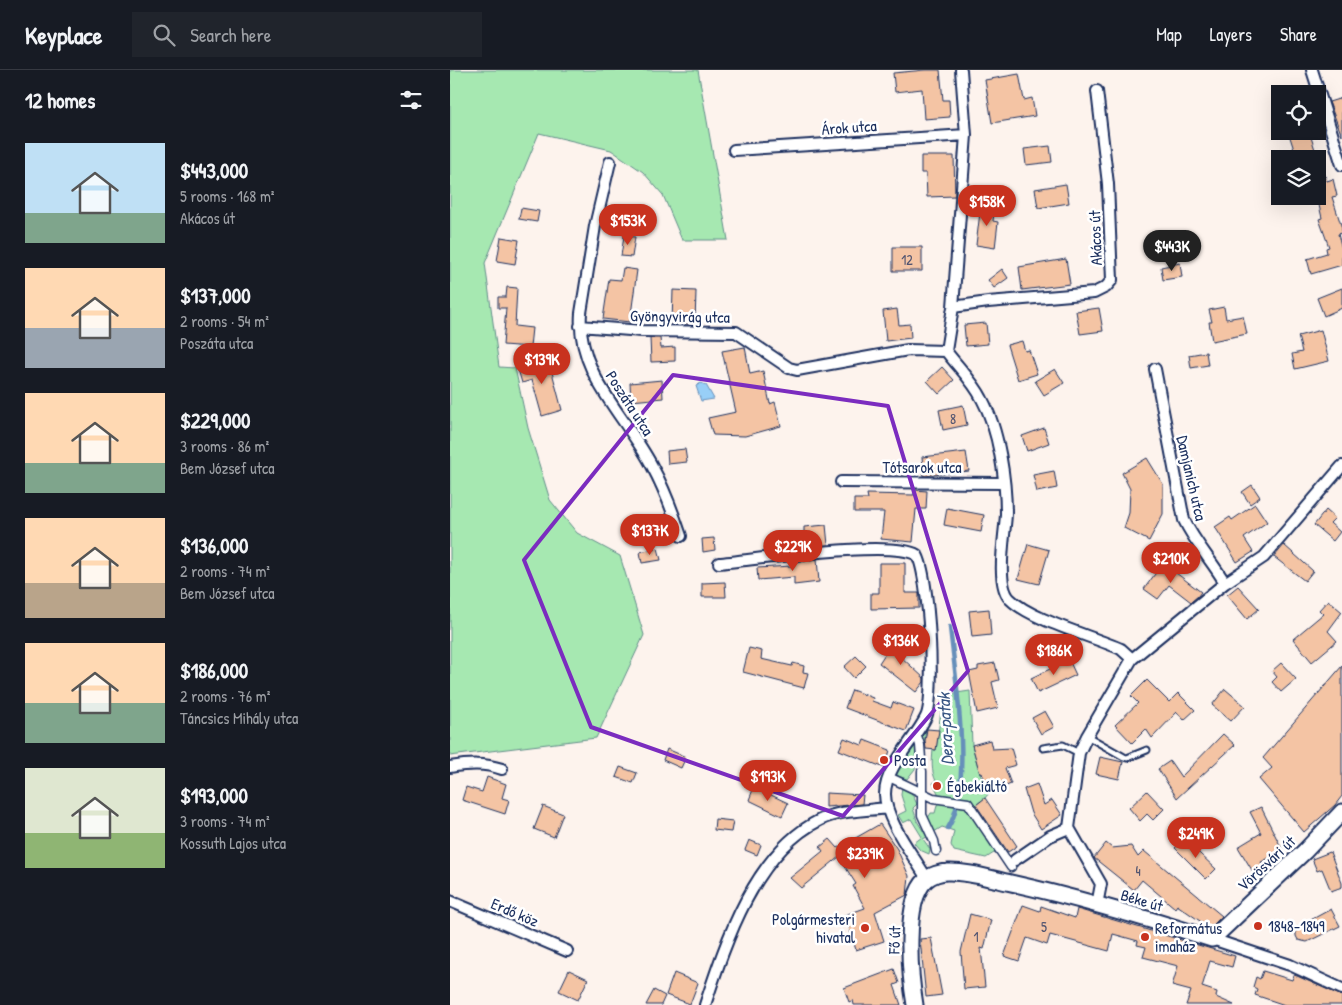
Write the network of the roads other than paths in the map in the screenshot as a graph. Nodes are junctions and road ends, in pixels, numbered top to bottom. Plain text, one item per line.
1 (961, 70) edge
2 (1312, 70) edge
3 (1097, 91) dead end
4 (966, 135) junction
5 (734, 150) dead end
6 (610, 162) dead end
7 (1342, 165) edge
8 (952, 307) junction
9 (580, 326) junction
10 (946, 351) junction
11 (1155, 369) dead end
12 (1342, 466) edge
13 (841, 482) dead end
14 (1003, 483) junction
15 (681, 536) dead end
16 (719, 564) dead end
17 (1225, 583) junction
18 (1132, 659) junction
19 (916, 733) junction
20 (1088, 736) junction
21 (1043, 748) dead end
22 (1147, 750) dead end
23 (1079, 754) junction
24 (921, 759) dead end
25 (450, 767) edge
26 (502, 769) dead end
27 (922, 771) dead end
28 (890, 777) junction
29 (922, 791) junction
30 (887, 808) junction
31 (1342, 812) edge
32 (1069, 828) junction
33 (936, 851) dead end
34 (1013, 864) junction
35 (927, 879) junction
36 (1002, 881) junction
37 (450, 901) edge
38 (1097, 905) junction
39 (1212, 939) junction
40 (567, 951) dead end
41 (1342, 989) edge
42 (705, 1005) edge
43 (916, 1005) edge

1 - 4 street
2 - 7 street
3 - 8 street, Akácos út
4 - 5 street, Árok utca
4 - 8 street
6 - 9 street, Poszáta utca
8 - 10 street
9 - 10 street, Gyöngyvirág utca
9 - 15 street, Poszáta utca
10 - 14 street
11 - 17 street, Damjanich utca
12 - 17 street
13 - 14 street, Tótsarok utca
14 - 18 street
16 - 19 street
17 - 18 street
18 - 20 street
19 - 24 street
19 - 28 street
20 - 22 lane
20 - 23 street
21 - 23 lane
23 - 32 street
25 - 26 street
27 - 29 street
28 - 29 street
28 - 30 street
29 - 33 street
29 - 34 street
30 - 35 street
30 - 42 street
31 - 39 main road, Vörösvári út
32 - 34 street
32 - 38 street
34 - 36 street
35 - 36 main road, Béke út
35 - 43 main road, Fő út
36 - 38 main road, Béke út
37 - 40 street, Erdő köz
38 - 39 main road, Béke út
39 - 41 street, Béke út

